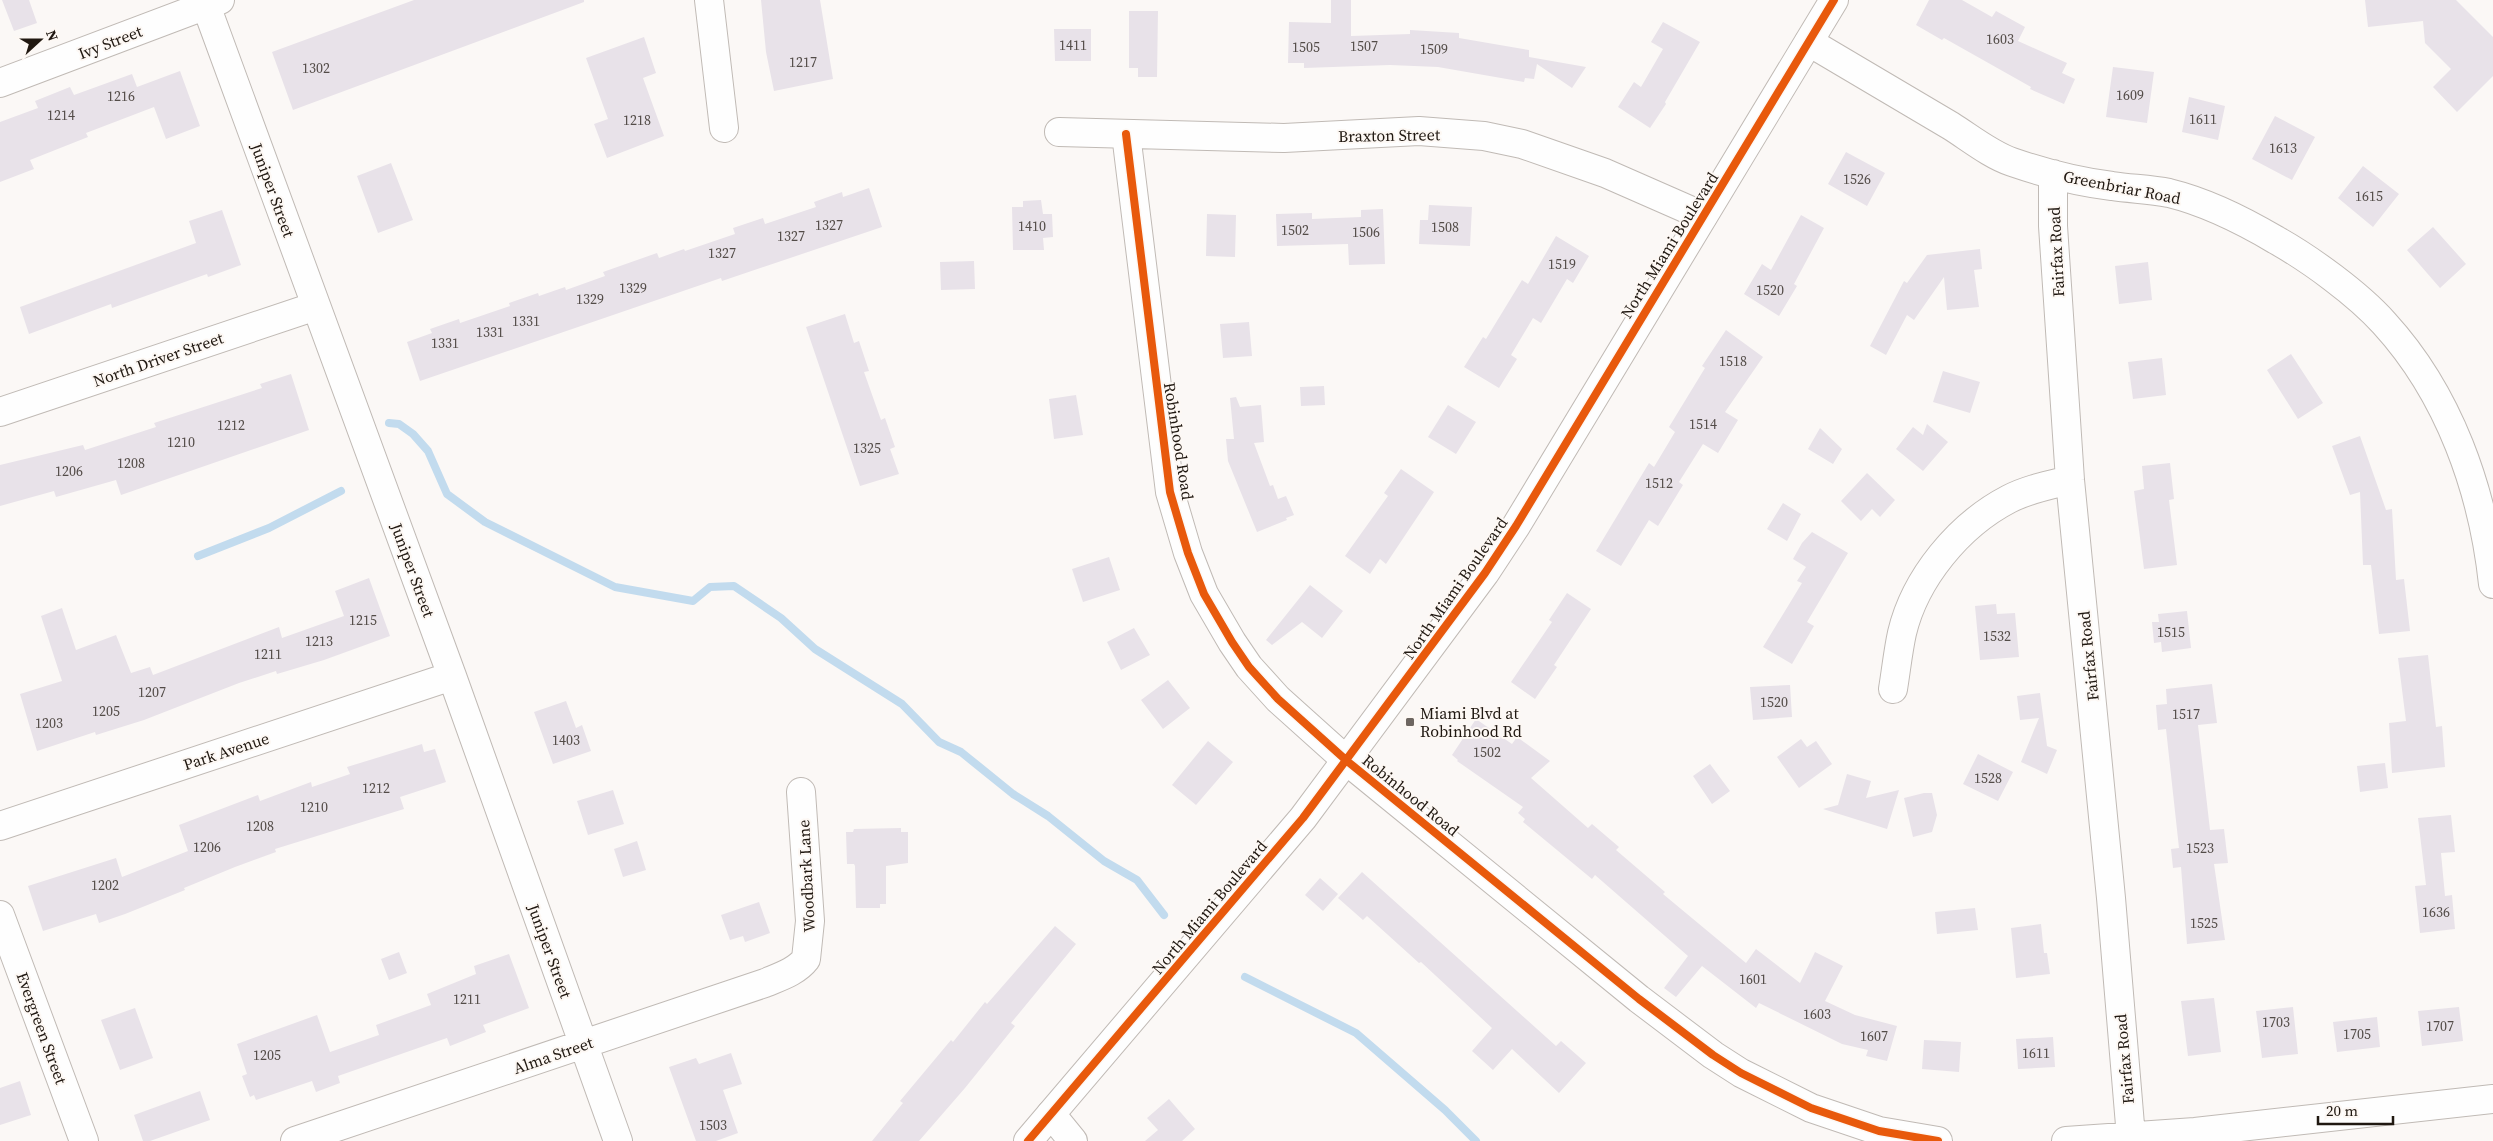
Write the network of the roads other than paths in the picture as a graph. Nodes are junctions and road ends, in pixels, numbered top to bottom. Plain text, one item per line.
1 (709, 0) edge
2 (1834, 0) edge
3 (210, 2) edge
4 (1809, 42) junction
5 (0, 83) edge
6 (724, 128) dead end
7 (1059, 132) dead end
8 (1126, 134) junction
9 (2053, 174) junction
10 (1703, 216) junction
11 (316, 306) junction
12 (0, 412) edge
13 (2070, 480) junction
14 (2493, 584) edge
15 (452, 676) junction
16 (1893, 689) dead end
17 (1347, 761) junction
18 (801, 792) dead end
19 (0, 826) edge
20 (0, 915) edge
21 (806, 960) joint
22 (583, 1045) junction
23 (2493, 1099) edge
24 (1051, 1114) junction
25 (2131, 1137) junction
26 (84, 1141) edge
27 (295, 1141) edge
28 (618, 1141) edge
29 (1028, 1141) edge
30 (1073, 1141) edge
31 (1938, 1141) edge
32 (2066, 1141) edge

1 - 6 street
2 - 4 street, North Miami Boulevard
3 - 5 street, Ivy Street
3 - 11 street, Juniper Street
4 - 9 street, Greenbriar Road
4 - 10 street, North Miami Boulevard
7 - 8 street, Braxton Street
8 - 10 street, Braxton Street
8 - 17 street, Robinhood Road
9 - 13 street, Fairfax Road
9 - 14 street, Greenbriar Road
10 - 17 street, North Miami Boulevard
11 - 12 street, North Driver Street
11 - 15 street, Juniper Street
13 - 16 street
13 - 25 street, Fairfax Road
15 - 19 street, Park Avenue
15 - 22 street, Juniper Street
17 - 24 street, North Miami Boulevard
17 - 31 street, Robinhood Road
18 - 21 street, Woodbark Lane
20 - 26 street, Evergreen Street
21 - 22 street, Alma Street
22 - 27 street, Alma Street
22 - 28 street, Juniper Street
23 - 25 street
24 - 29 street, North Miami Boulevard
24 - 30 street
25 - 32 street

